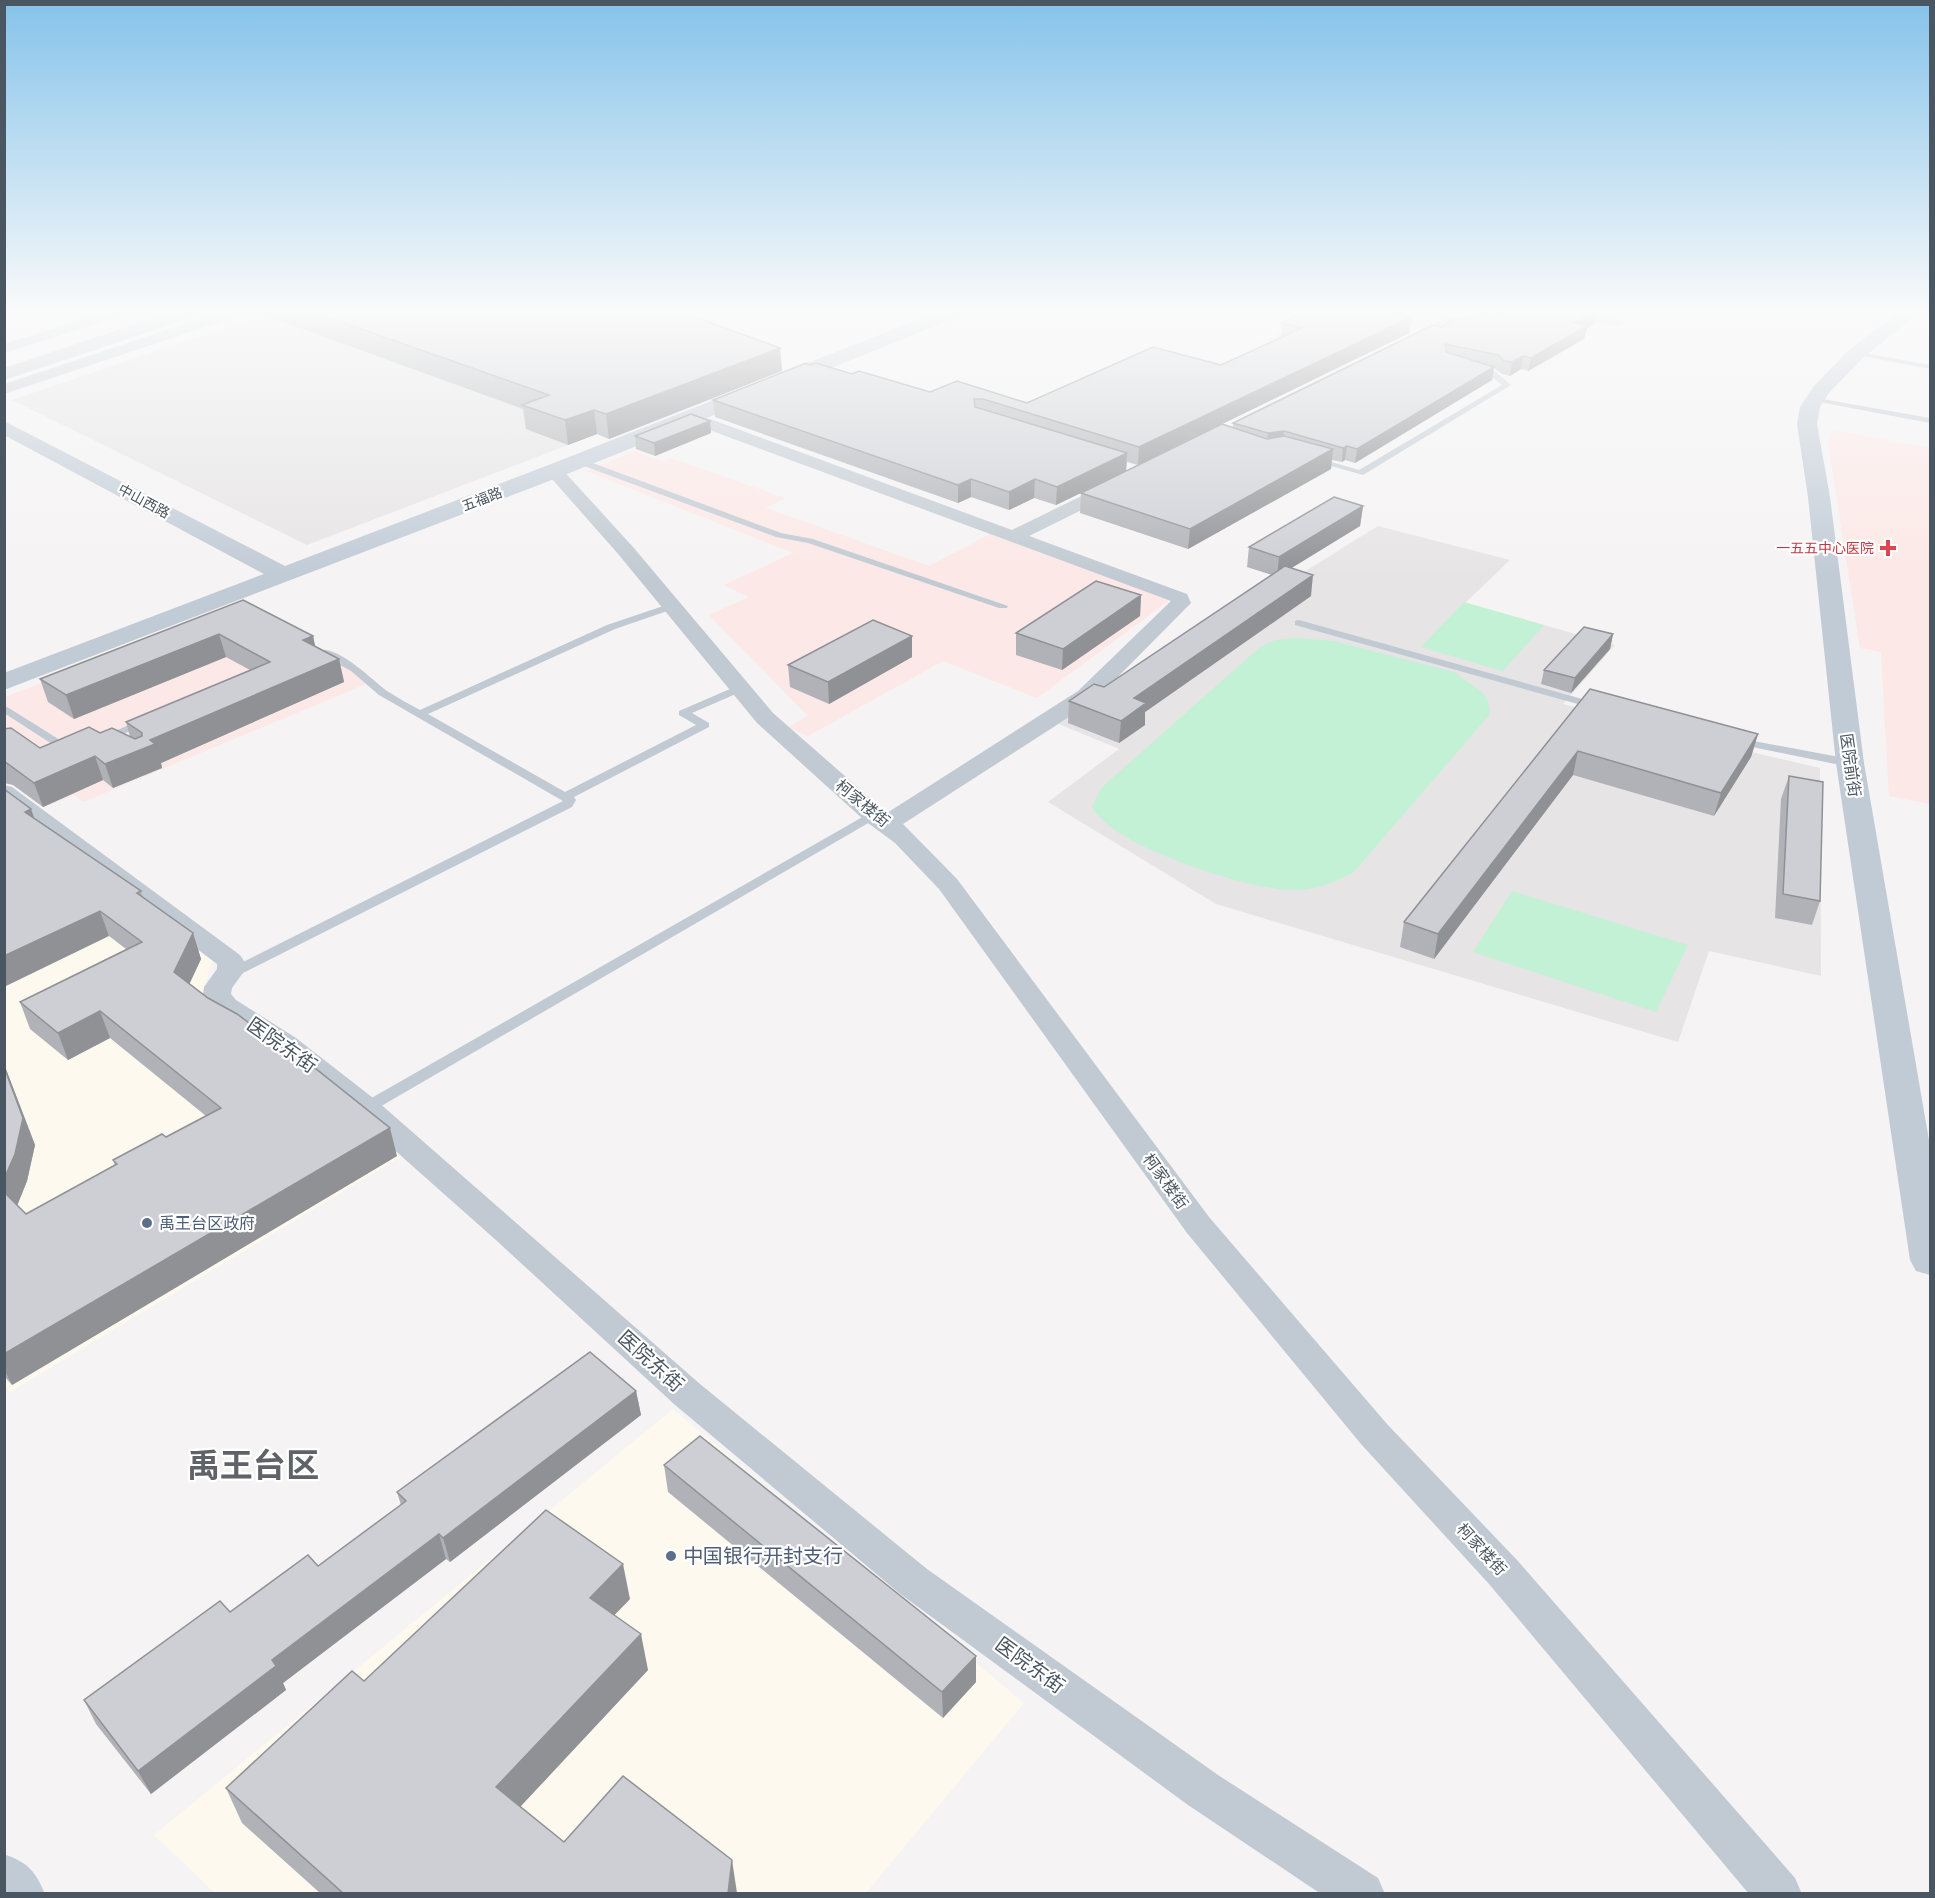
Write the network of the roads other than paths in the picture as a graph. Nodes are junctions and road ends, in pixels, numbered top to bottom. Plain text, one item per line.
1 (1814, 399) edge
2 (735, 400) edge
3 (1481, 400) edge
4 (1817, 400) edge
5 (691, 417) junction
6 (1930, 421) edge
7 (4, 427) edge
8 (1304, 457) edge
9 (566, 466) junction
10 (1125, 481) edge
11 (1012, 537) junction
12 (284, 575) junction
13 (672, 606) junction
14 (1003, 606) dead end
15 (1299, 623) dead end
16 (315, 647) edge
17 (4, 682) edge
18 (741, 688) junction
19 (4, 708) edge
20 (1611, 710) edge
21 (420, 714) junction
22 (158, 715) edge
23 (1723, 738) edge
24 (1850, 763) junction
25 (4, 792) edge
26 (567, 796) junction
27 (880, 819) junction
28 (227, 975) junction
29 (366, 1108) junction
30 (1930, 1260) edge
31 (4, 1881) edge
32 (17, 1893) edge
33 (1362, 1893) edge
34 (1779, 1893) edge

1 - 24 street, 医院前街
2 - 5 street, 五福路
3 - 8 lane
4 - 6 lane
5 - 9 street, 五福路
5 - 11 street
7 - 12 street, 中山西路
9 - 12 street, 五福路
9 - 13 street, 柯家楼街
9 - 14 lane
10 - 11 street
11 - 27 street
12 - 17 street, 五福路
13 - 18 street, 柯家楼街
13 - 21 lane
15 - 20 lane
16 - 21 lane
18 - 26 lane
18 - 27 street, 柯家楼街
19 - 22 lane
21 - 26 lane
23 - 24 lane
24 - 30 street, 医院前街
25 - 28 street
26 - 28 lane
27 - 29 lane
27 - 34 street, 柯家楼街
28 - 29 street, 医院东街
29 - 33 street, 医院东街
31 - 32 street

